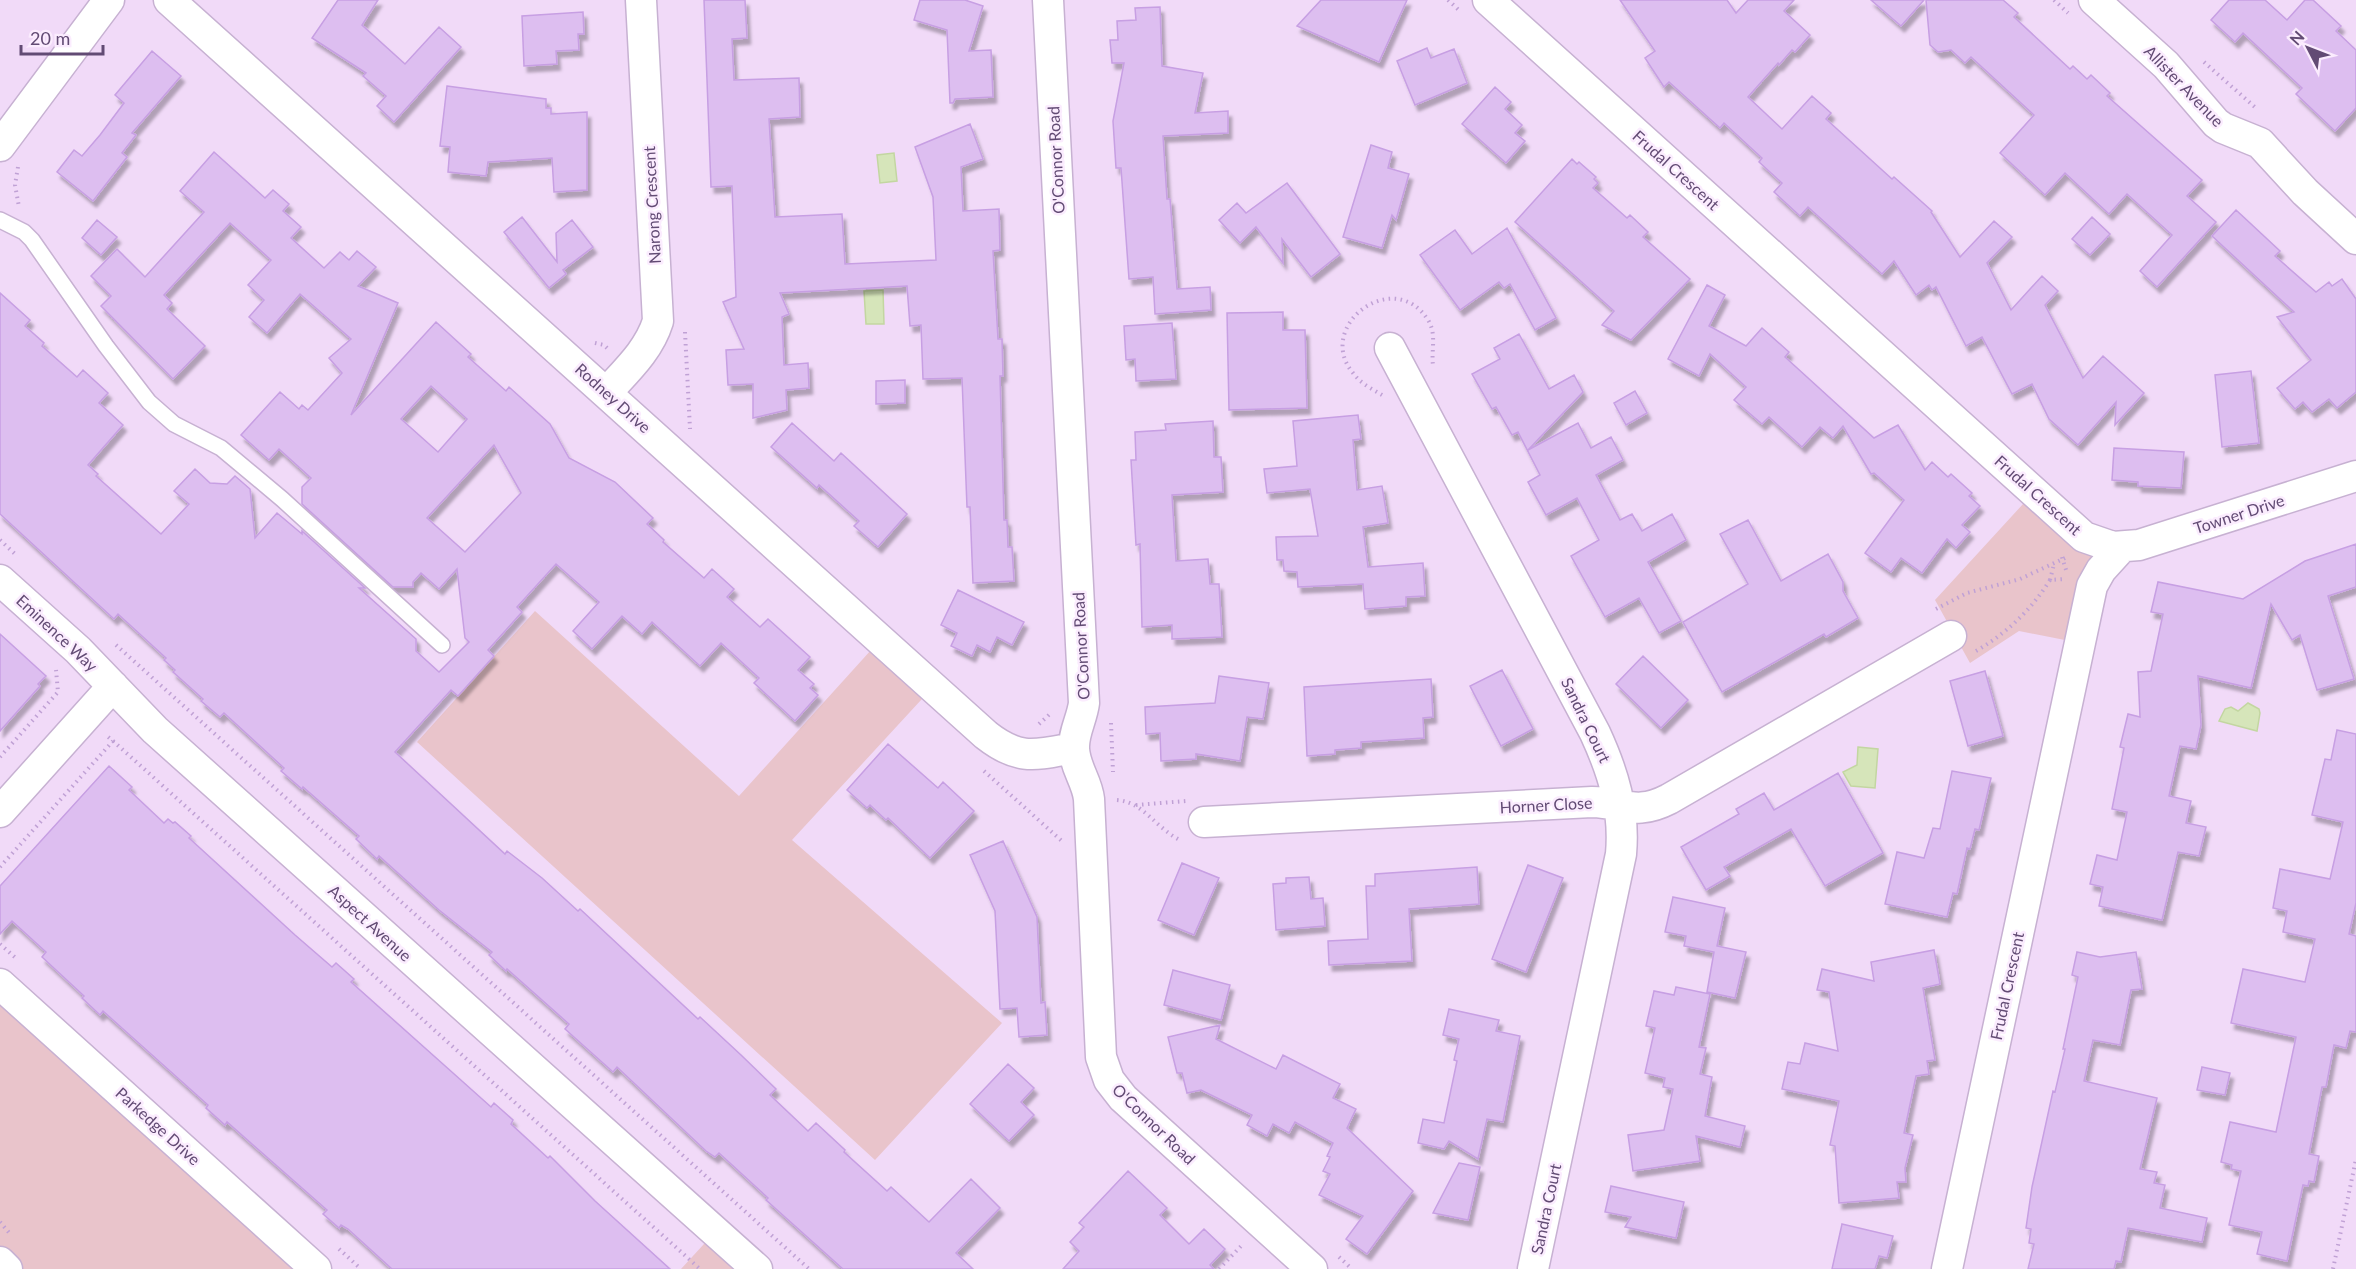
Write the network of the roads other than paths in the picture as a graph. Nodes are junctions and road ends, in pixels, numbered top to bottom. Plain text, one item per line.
1 (109, 0) edge
2 (169, 0) edge
3 (641, 0) edge
4 (1048, 0) edge
5 (1488, 0) edge
6 (2094, 0) edge
7 (10, 155) edge
8 (0, 220) edge
9 (2356, 239) edge
10 (1390, 348) dead end
11 (607, 393) junction
12 (2356, 476) edge
13 (2121, 548) junction
14 (0, 580) edge
15 (1951, 636) dead end
16 (442, 645) dead end
17 (113, 686) junction
18 (1074, 748) junction
19 (1620, 806) junction
20 (0, 812) edge
21 (1204, 822) dead end
22 (0, 984) edge
23 (1323, 1261) edge
24 (0, 1262) edge
25 (7, 1269) edge
26 (316, 1269) edge
27 (757, 1269) edge
28 (1533, 1269) edge
29 (1947, 1269) edge

1 - 7 street
2 - 11 street, Rodney Drive
3 - 11 street, Narong Crescent
4 - 18 street, O'Connor Road
5 - 13 street, Frudal Crescent
6 - 9 street, Allister Avenue
8 - 16 lane
10 - 19 street, Sandra Court
11 - 18 street, Rodney Drive
12 - 13 street, Towner Drive
13 - 29 street, Frudal Crescent
14 - 17 street, Eminence Way
15 - 19 street, Horner Close
17 - 20 street
17 - 27 street, Aspect Avenue
18 - 23 street, O'Connor Road
19 - 21 street, Horner Close
19 - 28 street, Sandra Court
22 - 26 street, Parkedge Drive
24 - 25 street

